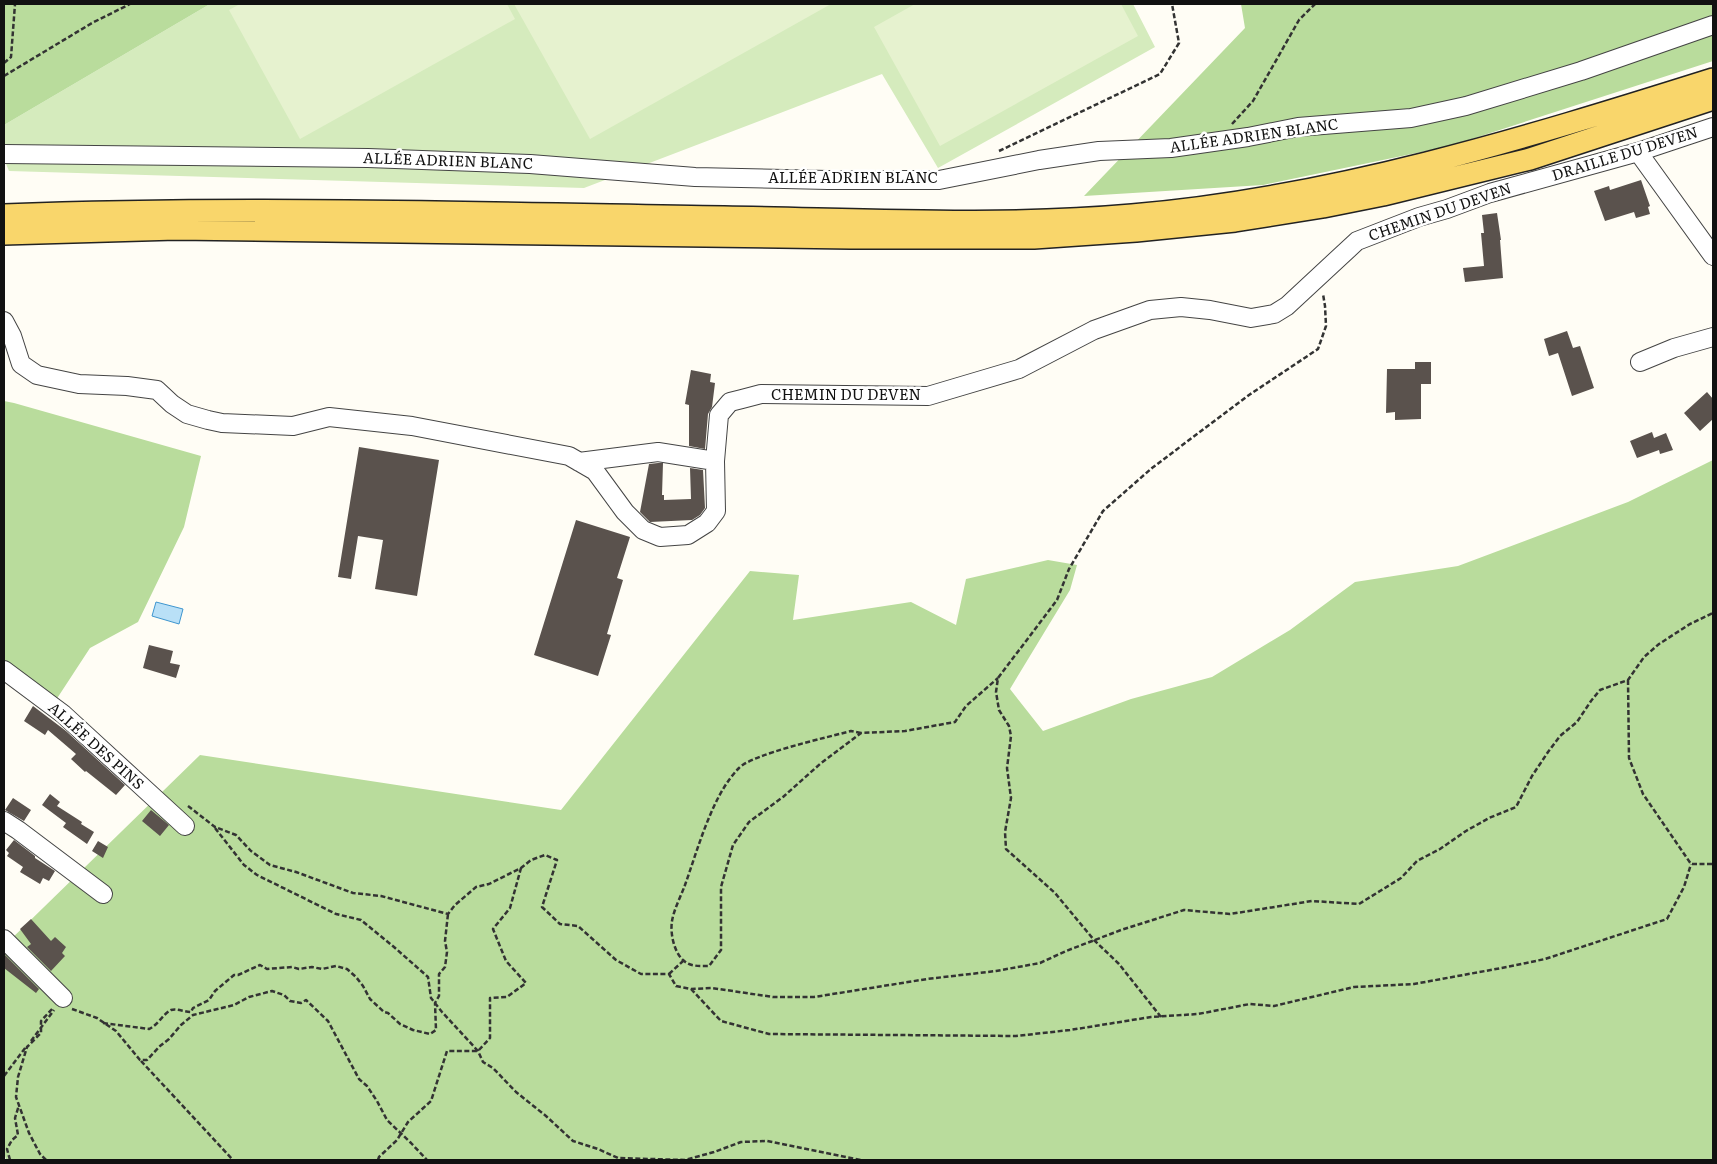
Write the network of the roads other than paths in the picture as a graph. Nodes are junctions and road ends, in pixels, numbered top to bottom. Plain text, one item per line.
1 (1713, 25) edge
2 (1713, 79) edge
3 (1713, 99) edge
4 (1713, 127) edge
5 (1638, 152) junction
6 (4, 154) edge
7 (1538, 181) joint
8 (4, 215) edge
9 (4, 234) edge
10 (1713, 256) edge
11 (4, 321) edge
12 (1713, 337) edge
13 (1640, 362) dead end
14 (716, 461) junction
15 (579, 462) junction
16 (4, 670) edge
17 (4, 821) edge
18 (184, 826) dead end
19 (103, 894) dead end
20 (4, 939) edge
21 (63, 998) road end

1 - 6 street, ALLÉE ADRIEN BLANC
2 - 8 main road
3 - 9 main road
4 - 5 street, DRAILLE DU DEVEN
5 - 7 street, DRAILLE DU DEVEN
5 - 10 street
7 - 14 street, CHEMIN DU DEVEN
11 - 15 street
12 - 13 street
14 - 15 street
14 - 15 street
16 - 18 street, ALLÉE DES PINS
17 - 19 street
20 - 21 street

